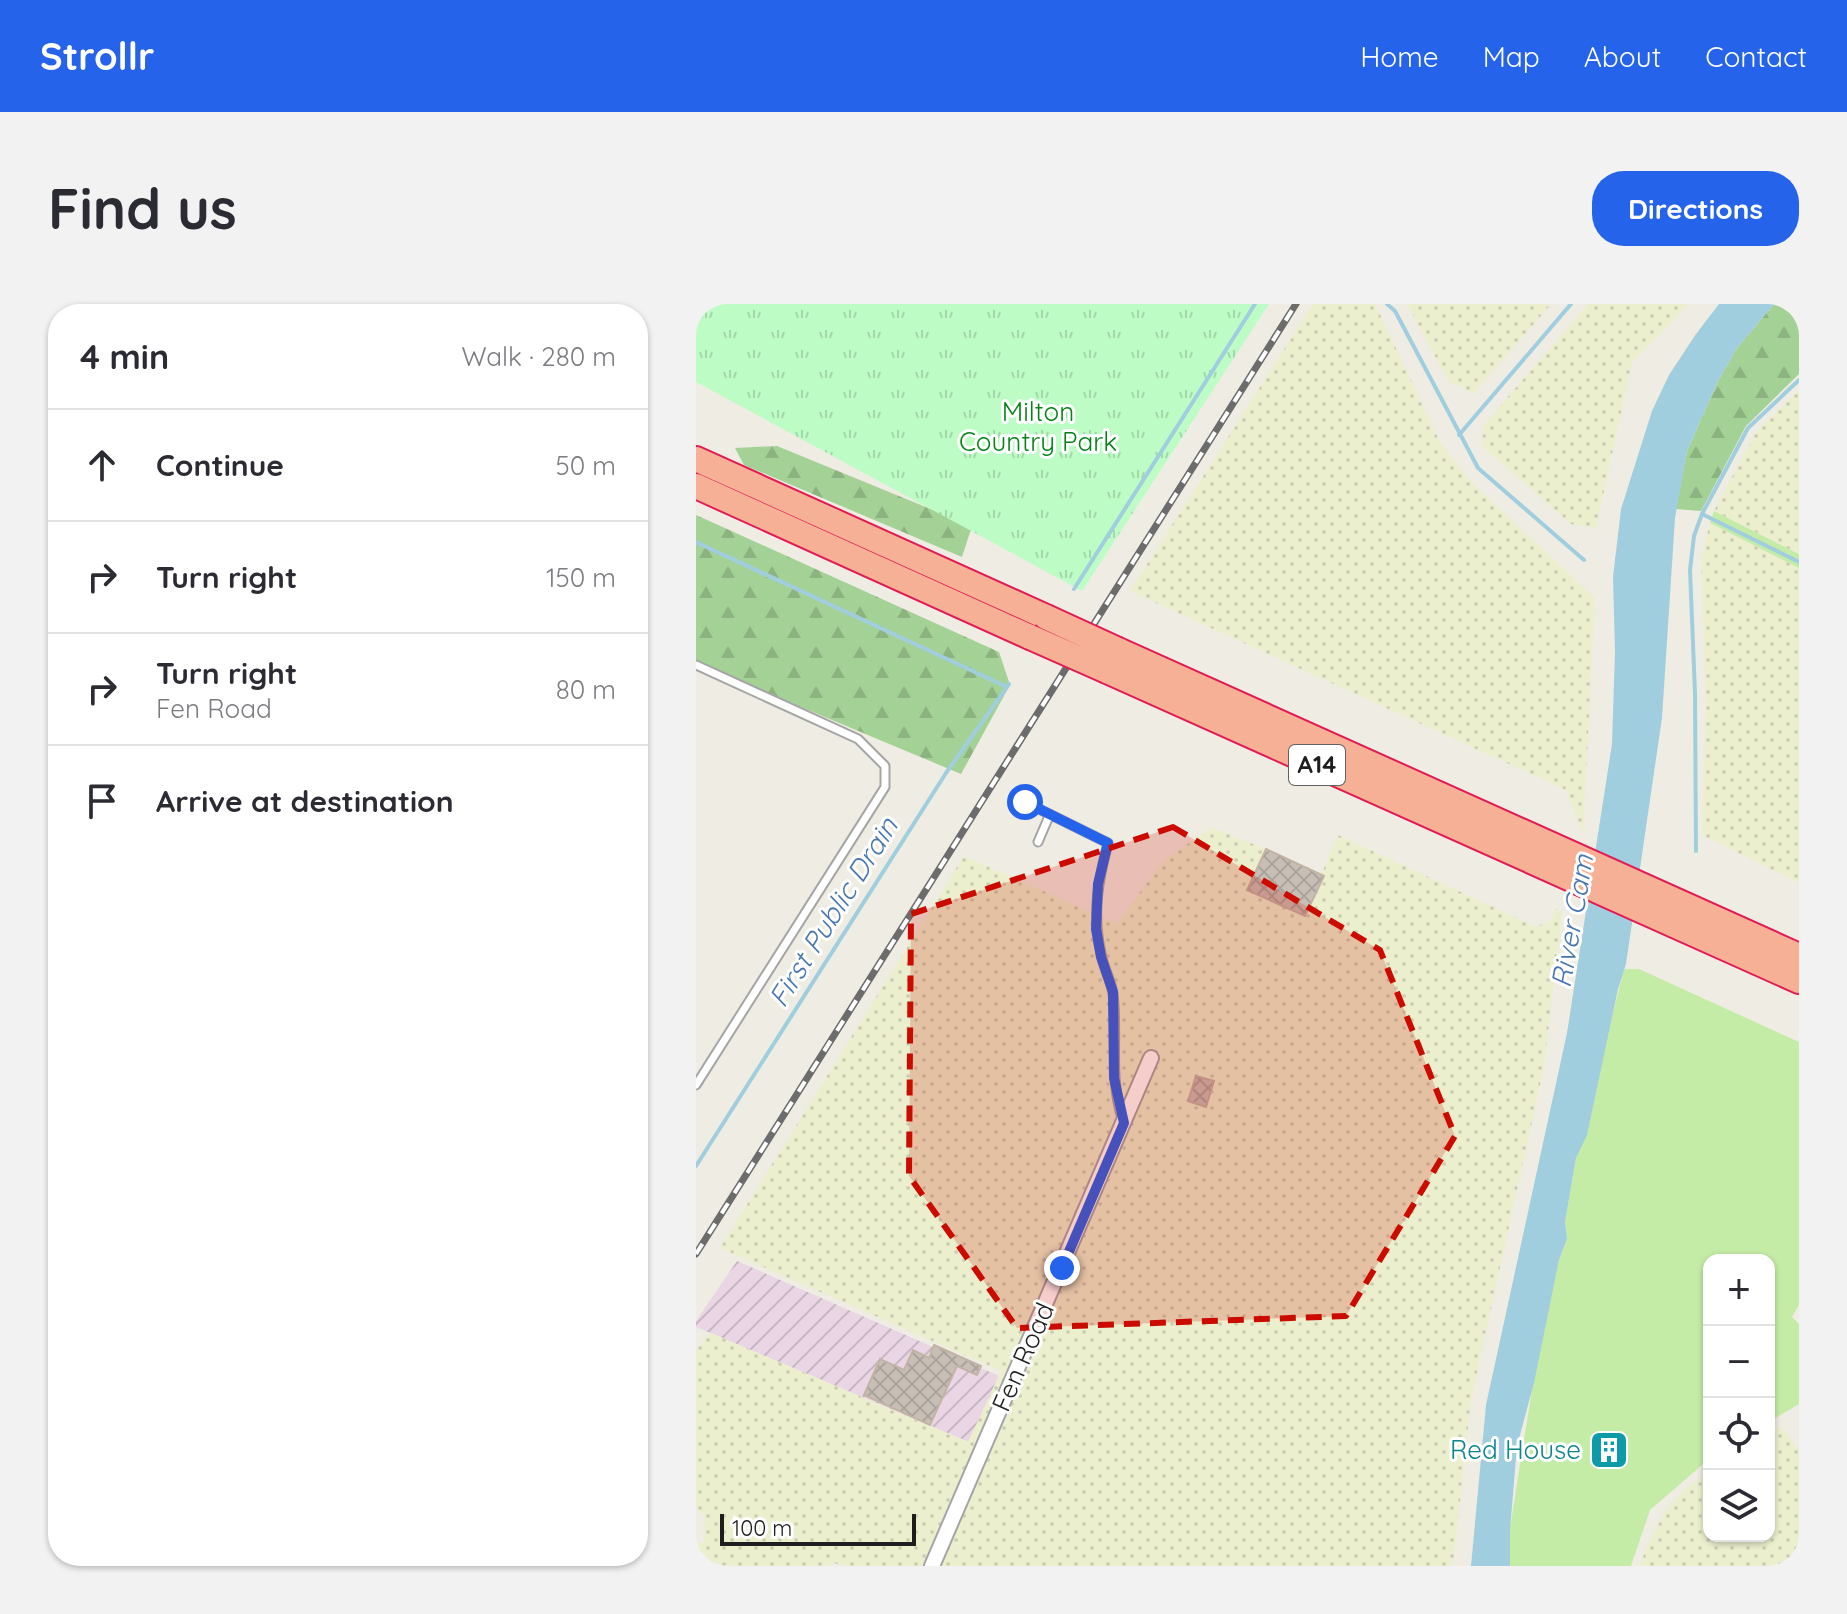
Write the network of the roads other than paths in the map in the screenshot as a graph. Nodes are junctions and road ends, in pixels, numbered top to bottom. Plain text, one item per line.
1 (696, 459) edge
2 (696, 486) edge
3 (1112, 660) junction
4 (696, 665) edge
5 (1025, 802) dead end
6 (1050, 814) junction
7 (1038, 842) dead end
8 (1688, 919) junction
9 (1799, 956) edge
10 (1799, 981) edge
11 (1151, 1058) dead end
12 (696, 1085) edge
13 (1124, 1123) junction
14 (932, 1566) edge

1 - 3 highway, A14, bridge
2 - 3 highway, A14, bridge
3 - 8 highway, A14
3 - 8 highway, A14
4 - 12 lane
5 - 6 lane
6 - 7 lane
6 - 13 lane
8 - 9 highway, A14
8 - 10 highway, A14
11 - 13 street, Fen Road
13 - 14 street, Fen Road

